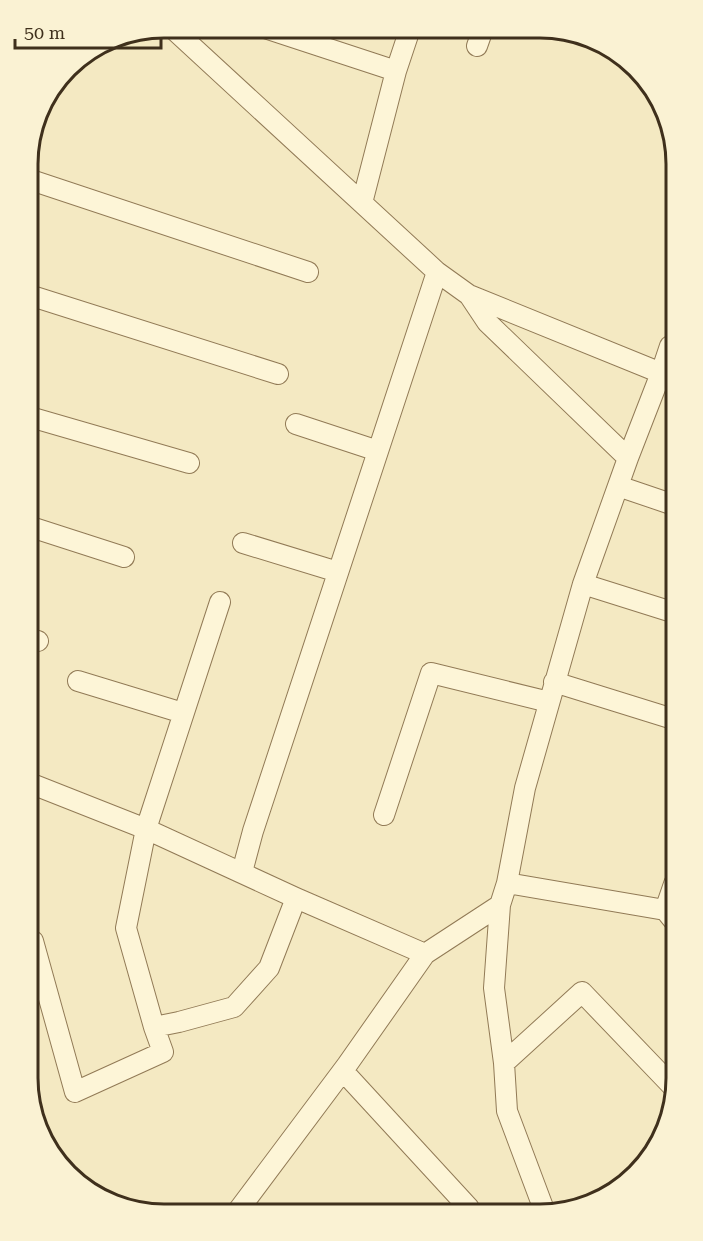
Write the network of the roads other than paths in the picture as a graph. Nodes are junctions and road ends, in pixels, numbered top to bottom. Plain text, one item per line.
1 (183, 38) edge
2 (295, 38) edge
3 (407, 38) edge
4 (396, 71) junction
5 (38, 182) edge
6 (362, 203) junction
7 (308, 272) dead end
8 (436, 273) junction
9 (469, 295) junction
10 (38, 298) edge
11 (278, 374) dead end
12 (666, 375) edge
13 (38, 419) edge
14 (296, 424) dead end
15 (378, 451) junction
16 (628, 458) junction
17 (189, 463) dead end
18 (618, 486) junction
19 (666, 502) edge
20 (38, 529) edge
21 (243, 543) dead end
22 (124, 556) dead end
23 (338, 572) junction
24 (583, 584) junction
25 (220, 602) dead end
26 (666, 610) edge
27 (78, 681) dead end
28 (555, 682) junction
29 (549, 702) junction
30 (183, 713) junction
31 (665, 717) edge
32 (38, 786) edge
33 (384, 815) dead end
34 (146, 829) junction
35 (242, 872) junction
36 (507, 883) junction
37 (296, 898) junction
38 (500, 904) junction
39 (665, 914) edge
40 (425, 954) junction
41 (38, 958) edge
42 (154, 1027) junction
43 (504, 1063) junction
44 (343, 1071) junction
45 (665, 1079) edge
46 (243, 1204) edge
47 (465, 1204) edge
48 (542, 1204) edge

1 - 6 street
2 - 4 street
3 - 4 street
4 - 6 street
5 - 7 street
6 - 8 street
8 - 9 street
8 - 15 street
9 - 12 street
9 - 16 street
10 - 11 street
12 - 16 street
13 - 17 street
14 - 15 street
15 - 23 street
16 - 18 street
18 - 19 street
18 - 24 street
20 - 22 street
21 - 23 street
23 - 35 street
24 - 26 street
24 - 28 street
25 - 30 street
27 - 30 street
28 - 29 street
28 - 31 street
29 - 33 street
29 - 36 street
30 - 34 street
32 - 34 street
34 - 35 street
34 - 42 street
35 - 37 street
36 - 38 street
36 - 39 street
37 - 40 street
37 - 42 street
38 - 40 street
38 - 43 street
40 - 44 street
41 - 42 street
43 - 45 street
43 - 48 street
44 - 46 street
44 - 47 street

